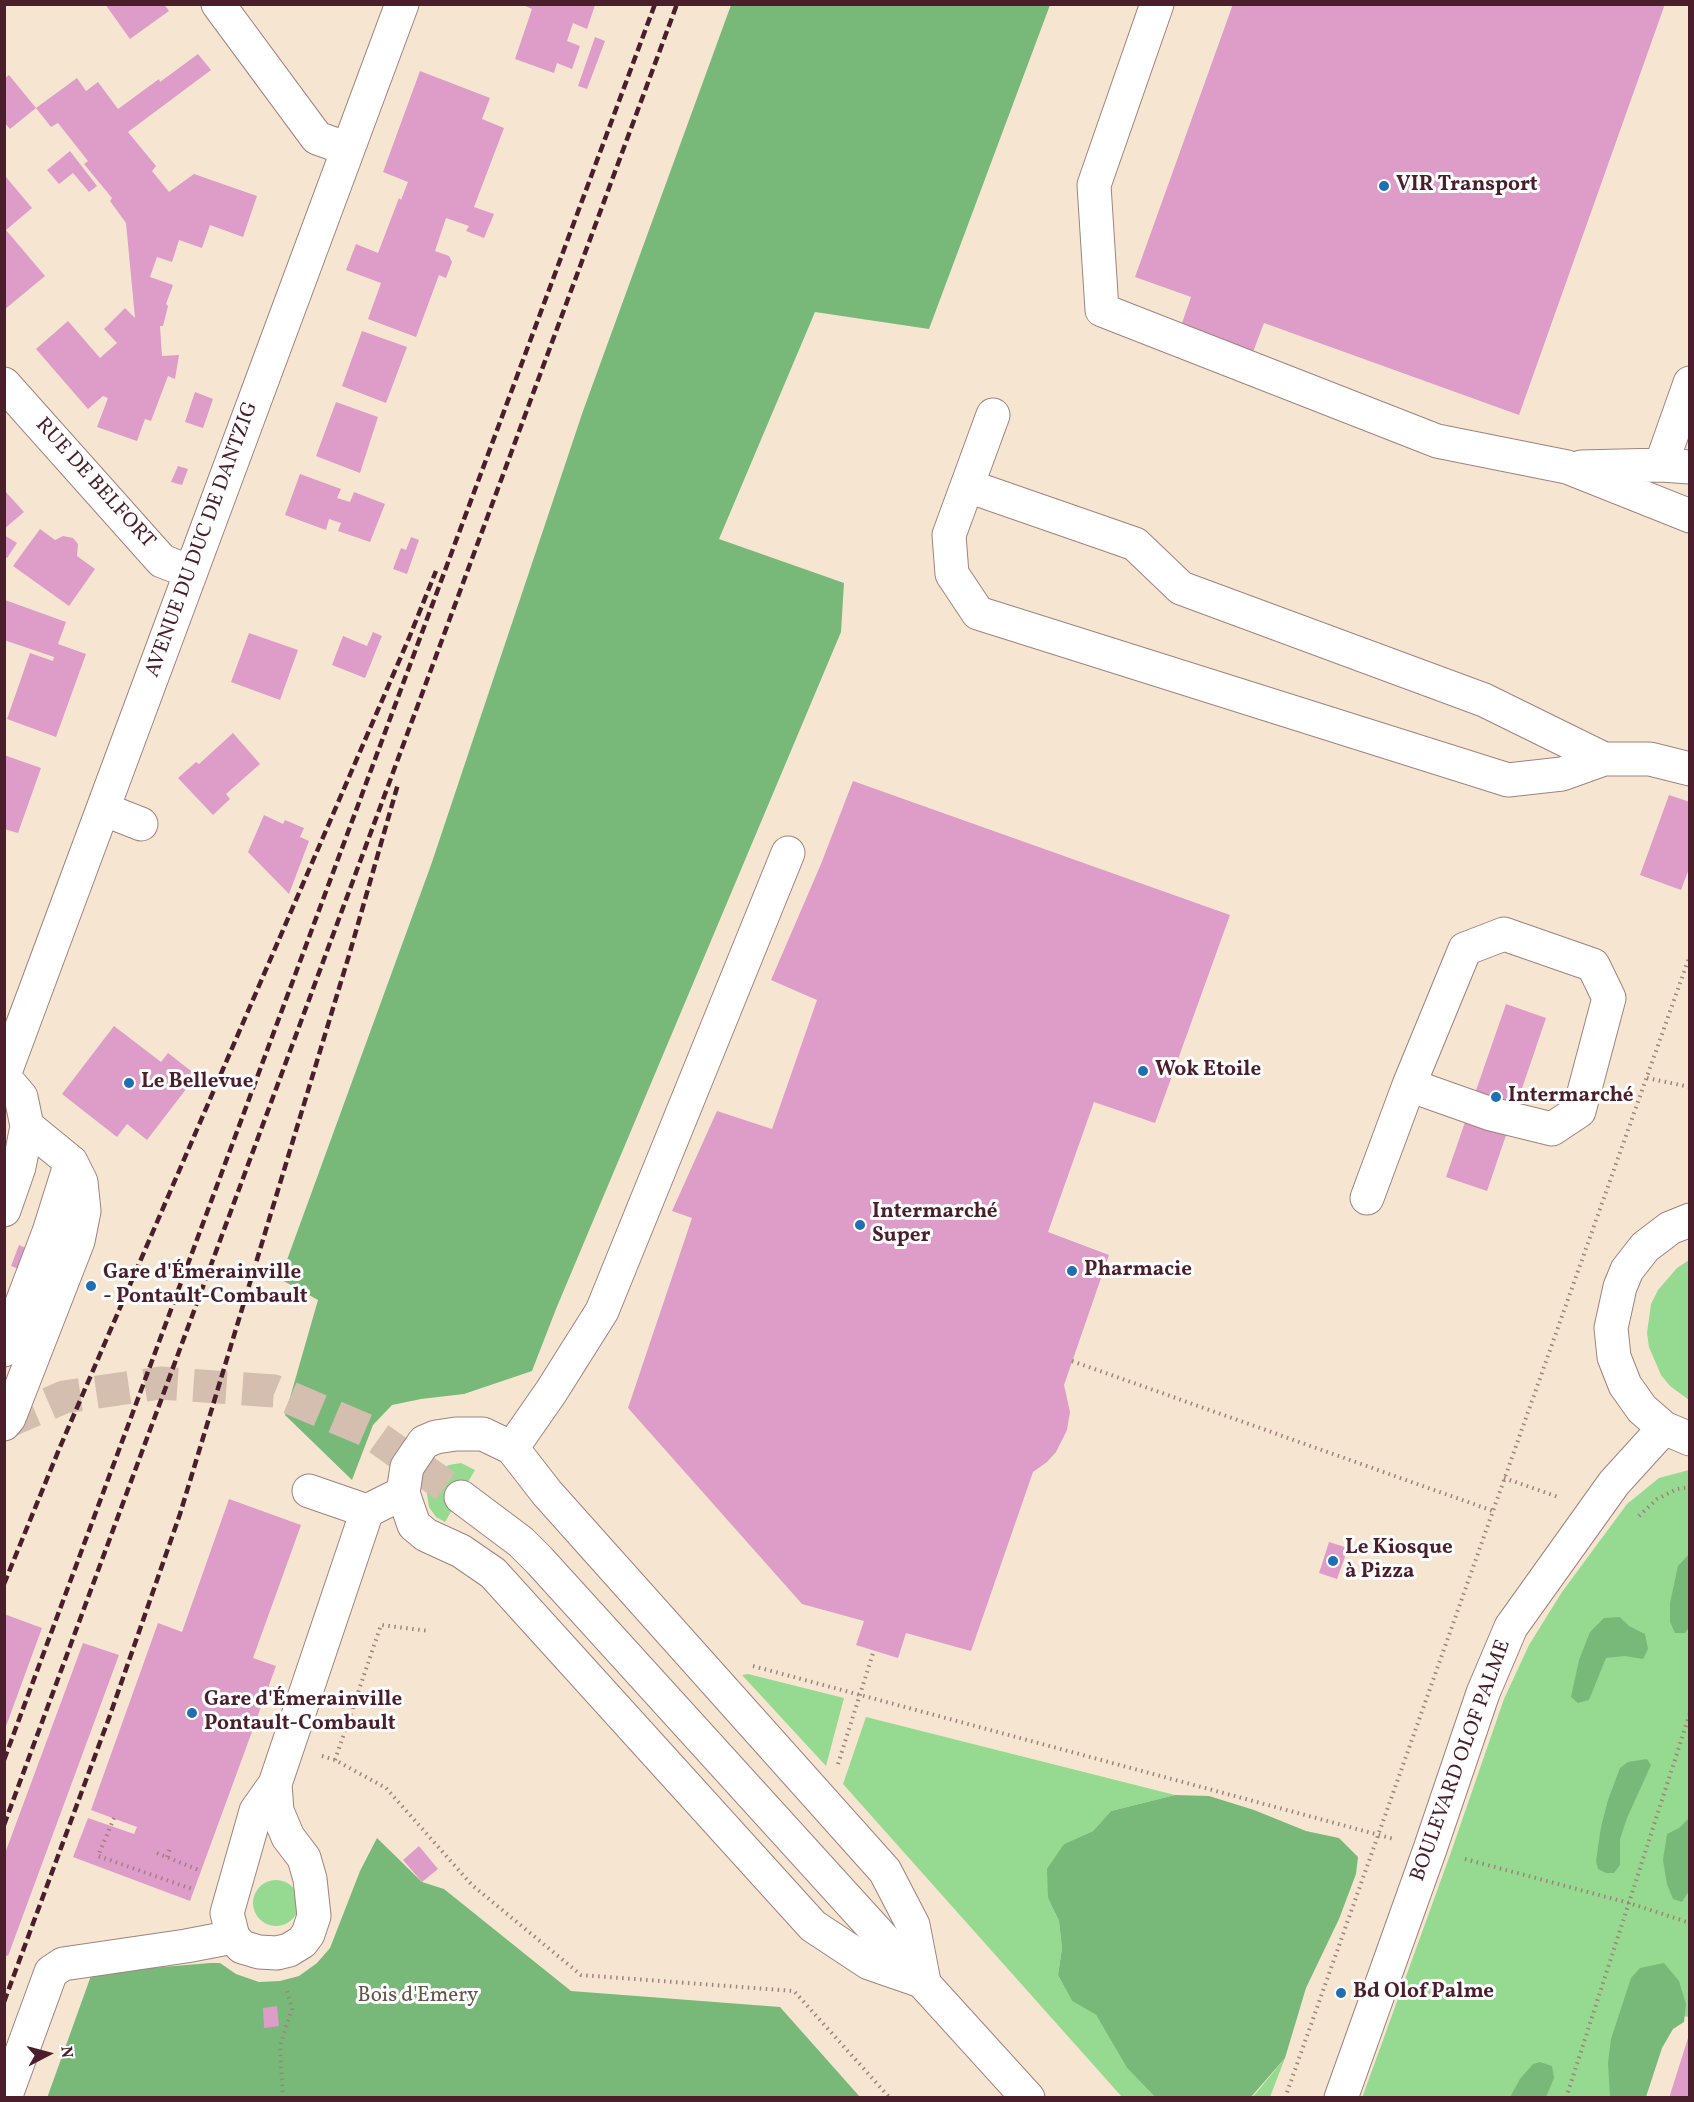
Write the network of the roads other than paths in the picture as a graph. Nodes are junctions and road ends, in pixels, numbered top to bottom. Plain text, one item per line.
1 (219, 4) edge
2 (402, 4) edge
3 (1157, 4) edge
4 (348, 149) junction
5 (1689, 383) edge
6 (4, 384) edge
7 (993, 415) dead end
8 (1675, 466) edge
9 (1567, 467) junction
10 (968, 486) junction
11 (1689, 516) edge
12 (191, 572) junction
13 (1604, 759) junction
14 (1689, 769) edge
15 (103, 809) junction
16 (141, 824) dead end
17 (788, 853) dead end
18 (4, 1076) edge
19 (1409, 1085) junction
20 (27, 1126) junction
21 (71, 1162) junction
22 (1368, 1198) dead end
23 (4, 1210) edge
24 (1689, 1220) edge
25 (4, 1350) edge
26 (4, 1424) edge
27 (1677, 1434) edge
28 (512, 1448) junction
29 (309, 1491) dead end
30 (403, 1493) junction
31 (461, 1497) tunnel mouth
32 (367, 1511) junction
33 (275, 1784) junction
34 (233, 1938) junction
35 (924, 1982) junction
36 (5, 2097) edge
37 (1028, 2097) edge
38 (1341, 2097) edge

1 - 4 street
2 - 4 street, AVENUE DU DUC DE DANTZIG
3 - 9 street
4 - 12 street, AVENUE DU DUC DE DANTZIG
5 - 8 street
6 - 12 street, RUE DE BELFORT
7 - 10 street
8 - 9 street
9 - 11 street
10 - 13 street
10 - 13 street
12 - 15 street, AVENUE DU DUC DE DANTZIG
13 - 14 street
15 - 16 street
15 - 18 street, AVENUE DU DUC DE DANTZIG
17 - 28 street
18 - 20 street
19 - 19 street
19 - 22 street
20 - 21 street
20 - 23 street
21 - 25 street
21 - 26 street
24 - 27 street
27 - 38 street, BOULEVARD OLOF PALME
28 - 30 street
28 - 35 street
29 - 32 street
30 - 32 street
30 - 35 street
31 - 35 street
32 - 33 street
33 - 34 street
33 - 34 street
34 - 36 street
35 - 37 street

